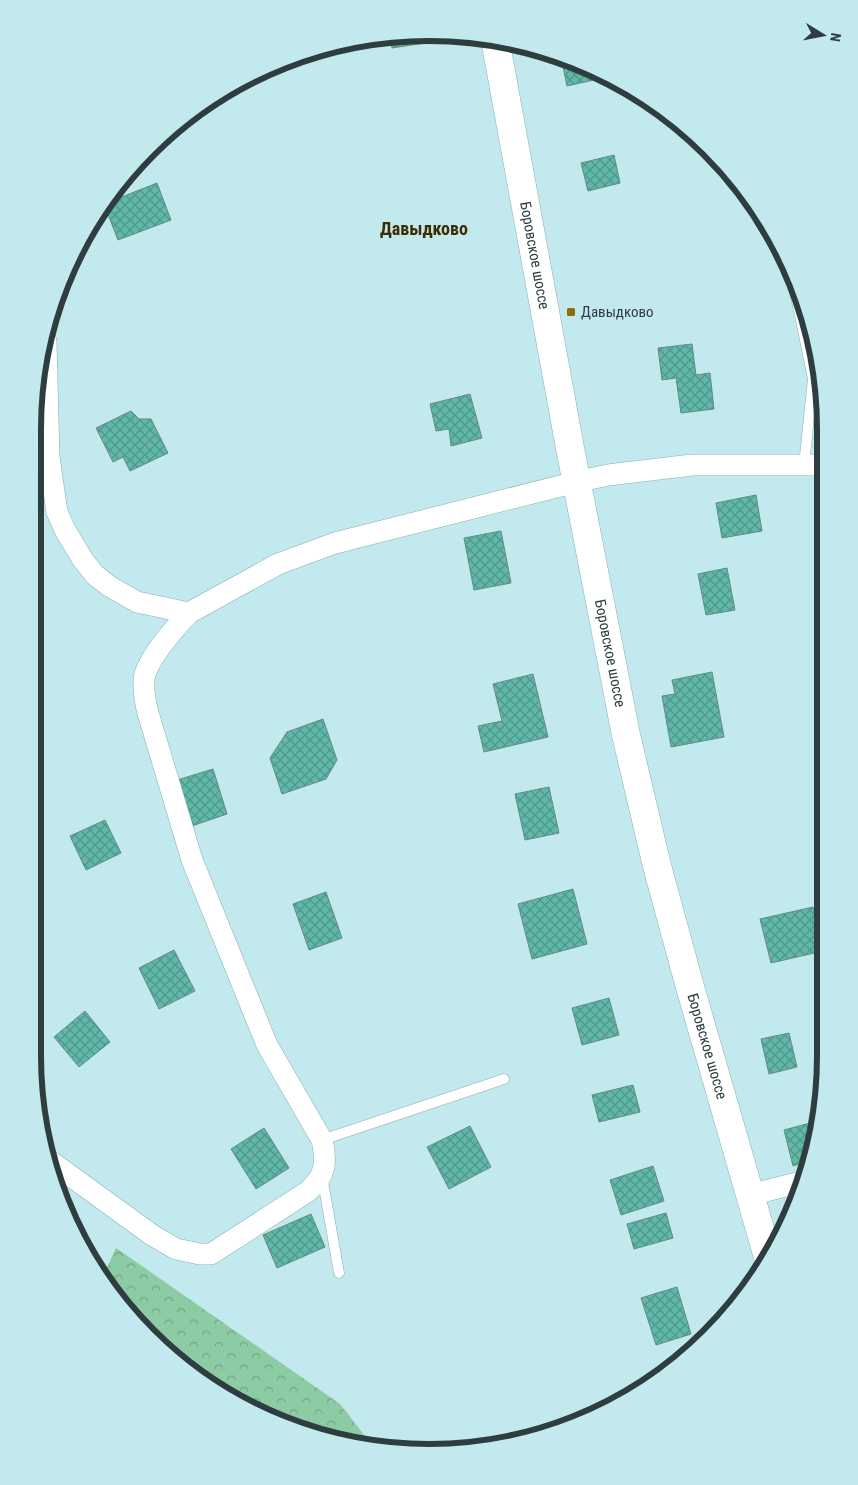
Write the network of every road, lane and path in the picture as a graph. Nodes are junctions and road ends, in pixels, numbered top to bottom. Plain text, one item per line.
1 (497, 48) edge
2 (800, 318) edge
3 (47, 367) edge
4 (814, 465) edge
5 (576, 482) junction
6 (189, 613) junction
7 (504, 1079) dead end
8 (322, 1140) junction
9 (57, 1166) edge
10 (322, 1176) junction
11 (795, 1184) edge
12 (750, 1195) junction
13 (766, 1249) edge
14 (339, 1273) dead end

1 - 5 main road, Боровское шоссе
2 - 4 lane
3 - 6 street
4 - 5 street
5 - 6 street
5 - 12 main road, Боровское шоссе
6 - 8 street
7 - 8 lane
8 - 10 street
9 - 10 street
10 - 14 lane
11 - 12 street
12 - 13 main road, Боровское шоссе

